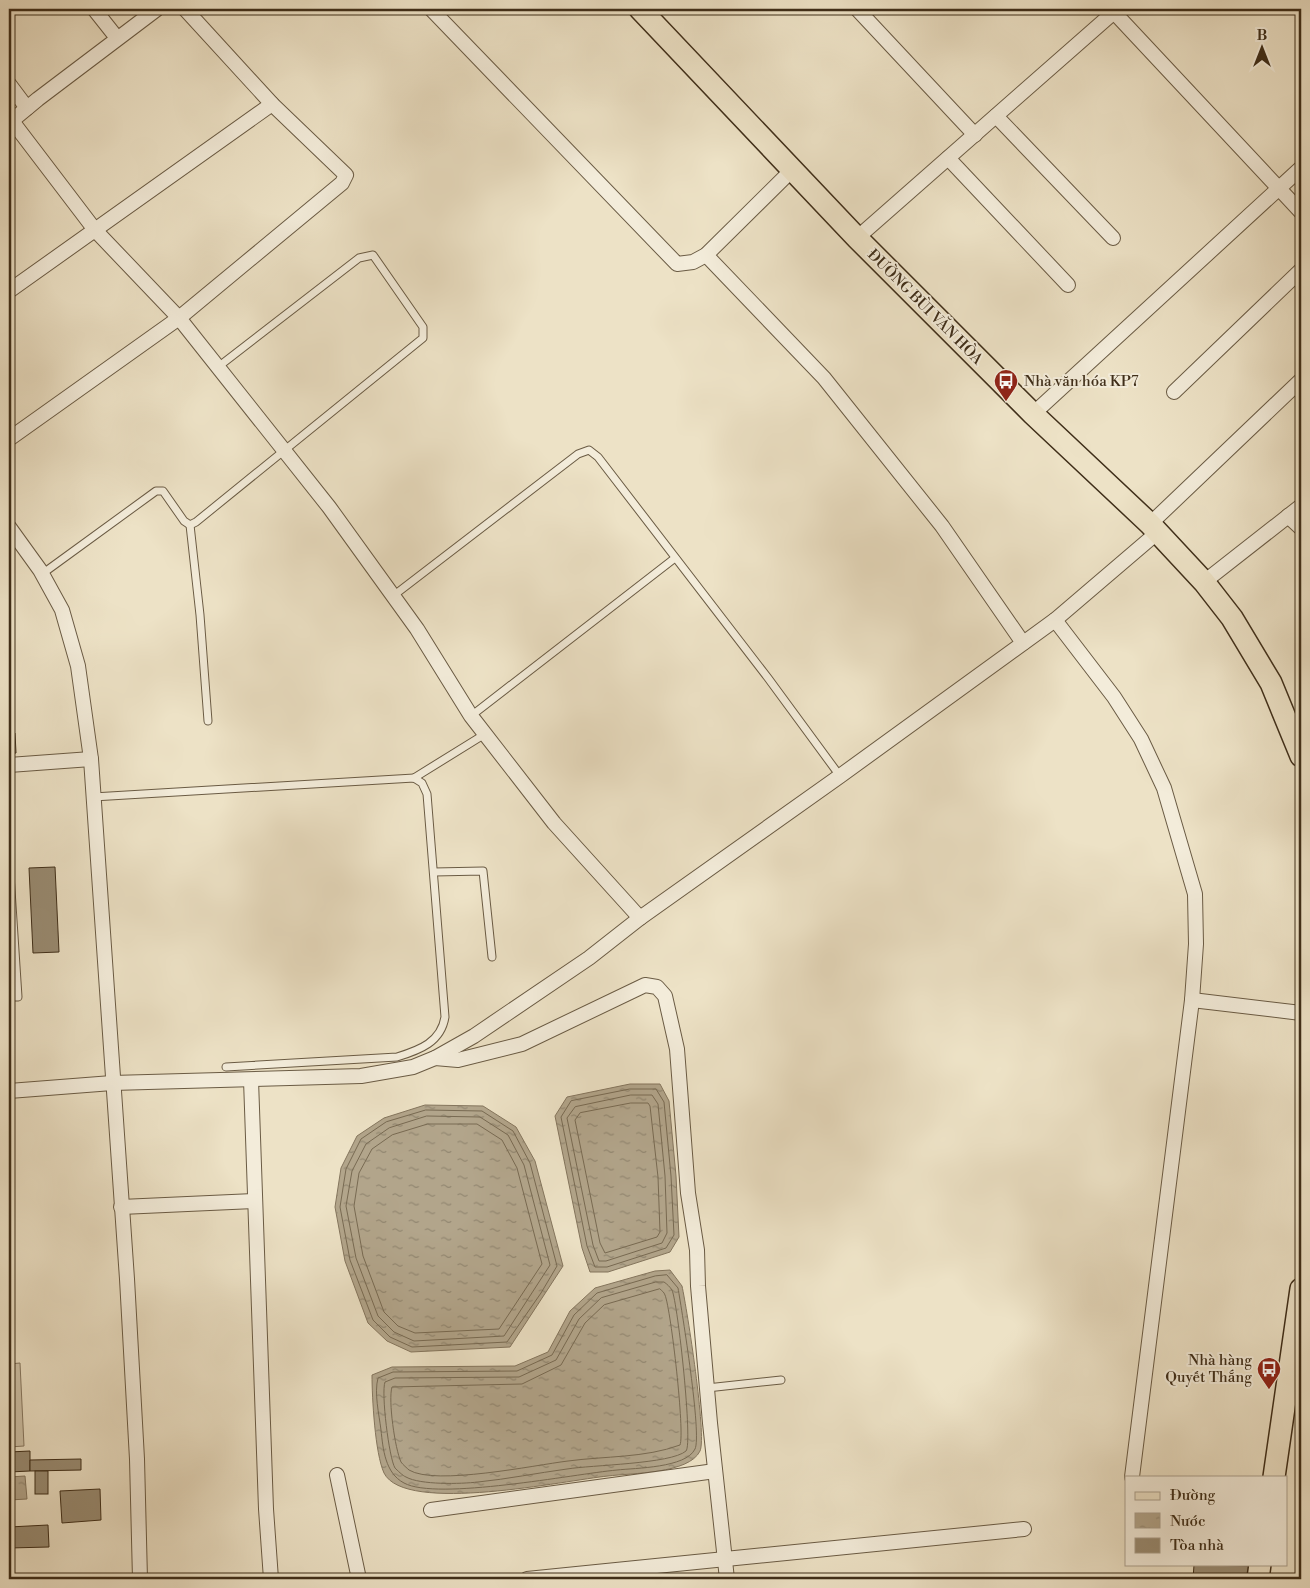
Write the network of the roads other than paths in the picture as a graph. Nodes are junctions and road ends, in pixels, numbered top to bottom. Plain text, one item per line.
1 (94, 9) edge
2 (157, 9) edge
3 (185, 9) edge
4 (431, 9) edge
5 (640, 9) edge
6 (857, 9) edge
7 (1112, 10) edge
8 (117, 38) junction
9 (9, 84) edge
10 (272, 104) junction
11 (27, 108) junction
12 (996, 116) junction
13 (10, 122) edge
14 (975, 135) junction
15 (948, 158) junction
16 (1301, 168) edge
17 (792, 170) junction
18 (1278, 188) junction
19 (1301, 212) edge
20 (94, 230) junction
21 (857, 238) junction
22 (1114, 238) dead end
23 (706, 255) junction
24 (1301, 270) edge
25 (1068, 285) dead end
26 (9, 291) edge
27 (179, 318) junction
28 (218, 368) junction
29 (1301, 380) edge
30 (1174, 392) dead end
31 (1033, 414) junction
32 (9, 439) edge
33 (284, 450) junction
34 (1301, 506) edge
35 (1288, 516) junction
36 (190, 525) junction
37 (9, 527) edge
38 (1154, 528) junction
39 (1301, 528) edge
40 (675, 558) junction
41 (42, 574) junction
42 (1204, 582) junction
43 (393, 596) junction
44 (1054, 620) junction
45 (1023, 643) junction
46 (472, 716) junction
47 (208, 721) dead end
48 (485, 734) junction
49 (1301, 756) edge
50 (91, 759) junction
51 (9, 765) edge
52 (840, 776) junction
53 (414, 778) junction
54 (93, 797) junction
55 (9, 859) edge
56 (434, 872) junction
57 (640, 918) junction
58 (492, 957) dead end
59 (9, 998) edge
60 (1192, 1000) junction
61 (1301, 1013) edge
62 (434, 1058) junction
63 (226, 1067) dead end
64 (251, 1080) junction
65 (112, 1083) junction
66 (9, 1091) edge
67 (254, 1201) junction
68 (121, 1207) junction
69 (1301, 1289) edge
70 (781, 1380) dead end
71 (707, 1388) junction
72 (715, 1471) junction
73 (338, 1475) dead end
74 (1132, 1476) edge
75 (1274, 1476) edge
76 (431, 1510) dead end
77 (1024, 1529) dead end
78 (724, 1559) junction
79 (1260, 1566) edge
80 (140, 1579) edge
81 (271, 1579) edge
82 (359, 1579) edge
83 (527, 1579) edge
84 (726, 1579) edge
85 (1258, 1579) edge

1 - 8 street
2 - 8 street
3 - 10 street
4 - 23 street
5 - 17 main road, ĐƯỜNG BÙI VĂN HÒA
6 - 14 street
7 - 12 street
7 - 18 street
8 - 11 street
9 - 11 street
10 - 20 street
10 - 27 street
11 - 13 street
12 - 14 street
12 - 22 street
13 - 20 street
14 - 15 street
15 - 21 street
15 - 25 street
16 - 18 street
17 - 21 main road, ĐƯỜNG BÙI VĂN HÒA
17 - 23 street
18 - 19 street
18 - 31 street
20 - 26 street
20 - 27 street
21 - 31 main road, ĐƯỜNG BÙI VĂN HÒA
23 - 45 street
24 - 30 street
27 - 28 street
27 - 32 street
28 - 33 street
28 - 33 lane
29 - 38 street
31 - 38 main road, ĐƯỜNG BÙI VĂN HÒA
33 - 36 lane
33 - 43 street
34 - 35 street
35 - 39 street
35 - 42 street
36 - 41 lane
36 - 47 lane
37 - 41 street
38 - 42 main road, ĐƯỜNG BÙI VĂN HÒA
38 - 44 street
40 - 43 lane
40 - 46 lane
40 - 52 lane
41 - 50 street
42 - 49 main road, ĐƯỜNG BÙI VĂN HÒA
43 - 46 street
44 - 45 street
44 - 60 street
45 - 52 street
46 - 48 street
48 - 53 lane
48 - 57 street
50 - 51 street
50 - 54 street
52 - 57 street
53 - 54 lane
53 - 56 lane
54 - 65 street
55 - 59 lane
56 - 58 lane
56 - 63 lane
57 - 62 street
60 - 61 street
60 - 74 street
62 - 64 street
62 - 71 street
64 - 65 street
64 - 67 street
65 - 66 street
65 - 68 street
67 - 68 street
67 - 81 street
68 - 80 street
69 - 75 main road
70 - 71 lane
71 - 72 street
72 - 76 street
72 - 78 street
73 - 82 street
77 - 78 street
78 - 83 street
78 - 84 street
79 - 85 main road

